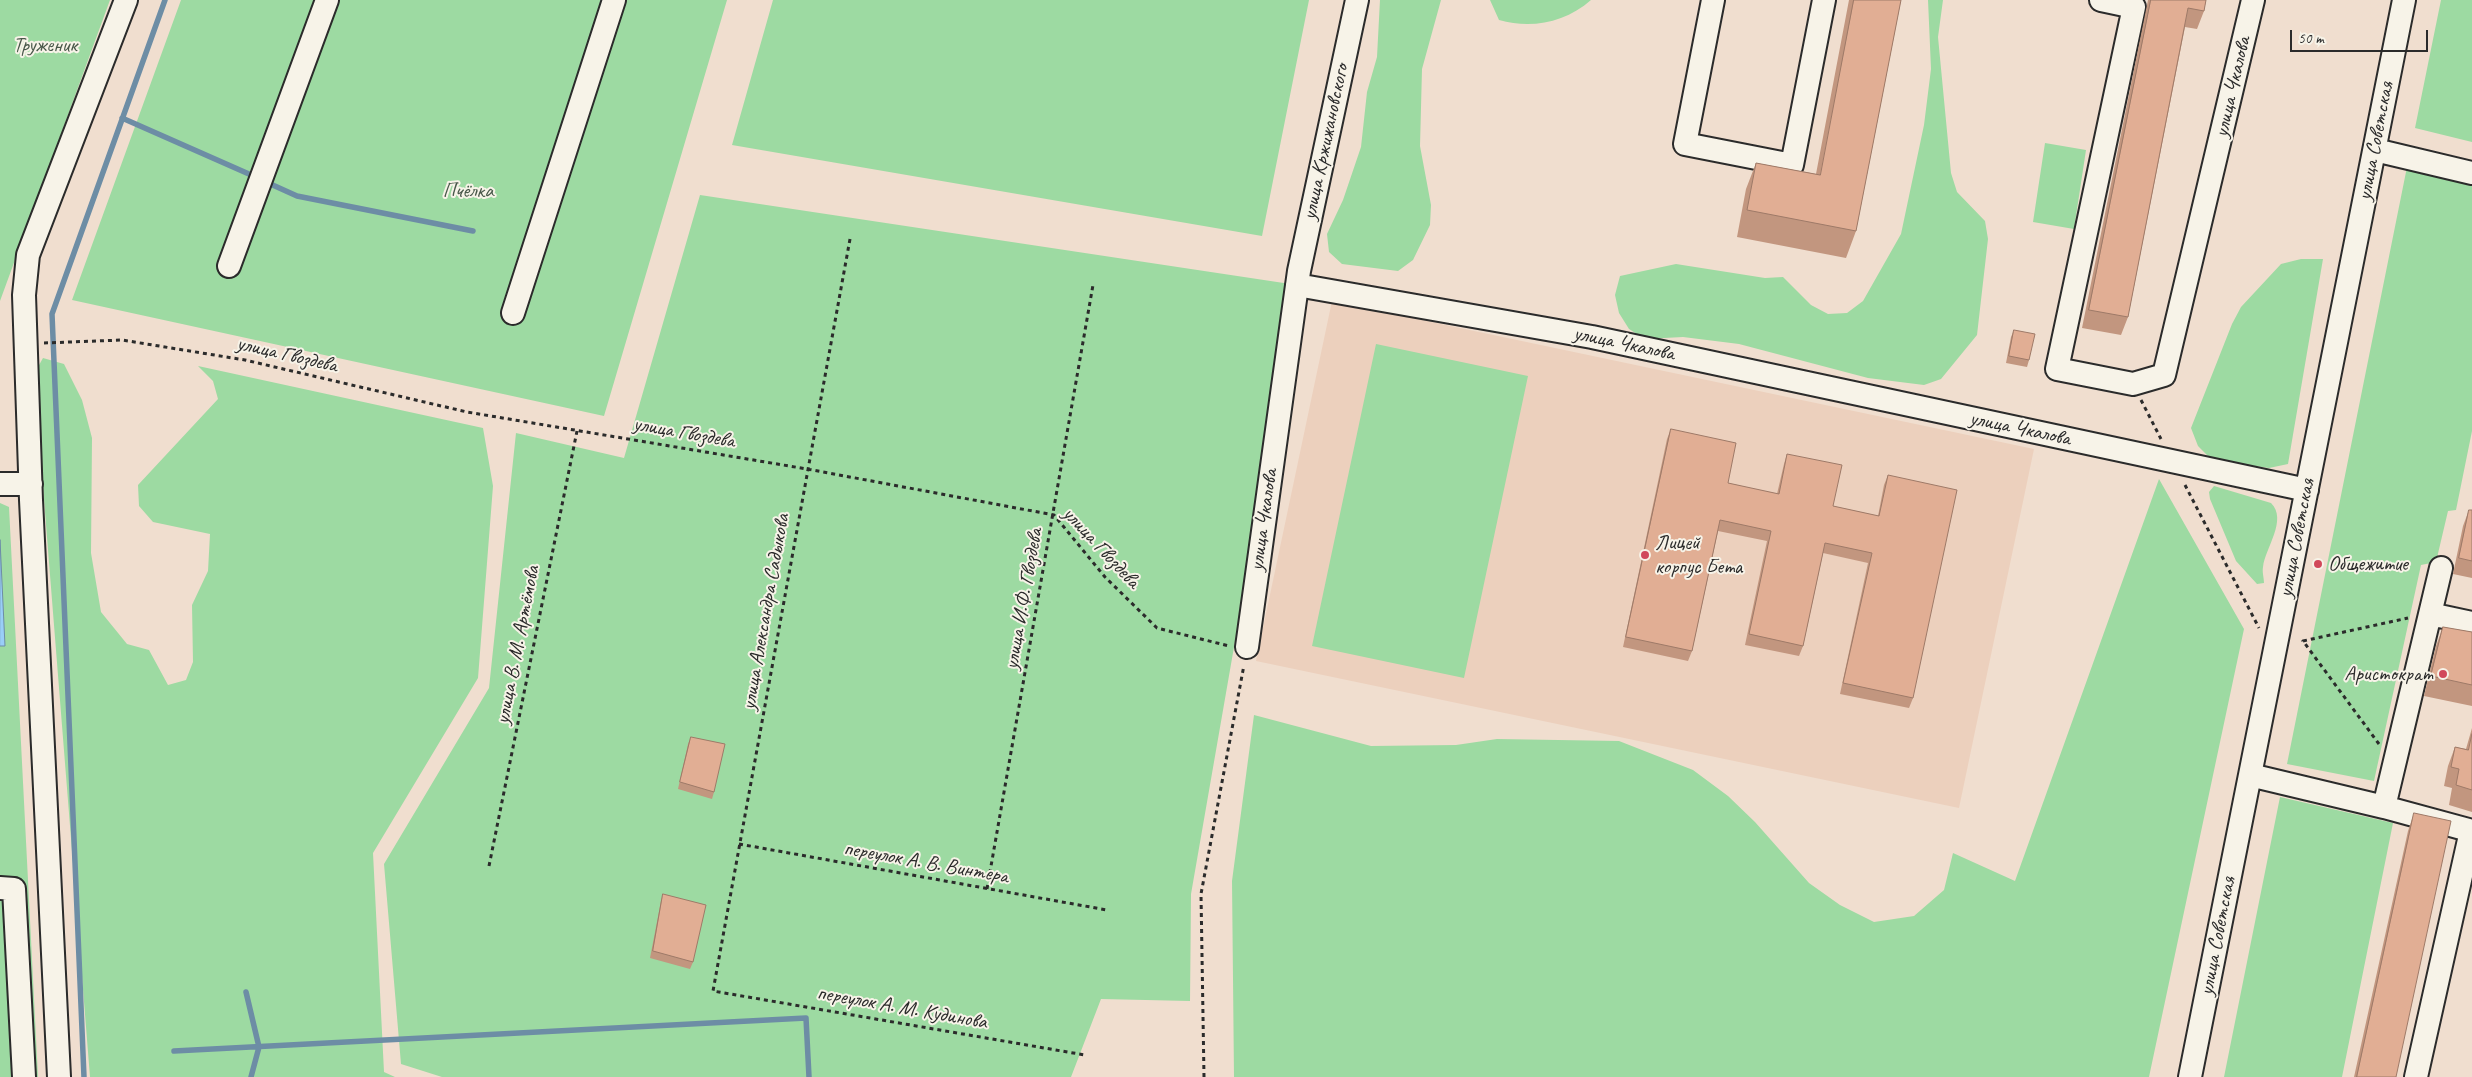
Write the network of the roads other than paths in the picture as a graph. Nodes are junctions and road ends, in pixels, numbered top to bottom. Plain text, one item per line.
1 (126, 0) edge
2 (327, 0) edge
3 (614, 0) edge
4 (1357, 0) edge
5 (1712, 0) edge
6 (1824, 0) edge
7 (2101, 0) edge
8 (2253, 0) edge
9 (2404, 0) edge
10 (2374, 150) junction
11 (2472, 172) edge
12 (229, 266) dead end
13 (1297, 285) junction
14 (514, 313) dead end
15 (0, 484) edge
16 (31, 484) junction
17 (2307, 490) junction
18 (2441, 568) dead end
19 (2430, 614) junction
20 (2472, 623) edge
21 (1247, 647) road end
22 (2250, 774) junction
23 (2384, 807) junction
24 (2472, 831) edge
25 (0, 888) edge
26 (24, 1077) edge
27 (59, 1077) edge
28 (2190, 1077) edge
29 (2416, 1077) edge

1 - 16 street
2 - 12 street
3 - 14 street
4 - 13 street, улица Кржижановского
5 - 6 street
7 - 8 street, улица Чкалова
9 - 10 street, улица Советская
10 - 11 street
10 - 17 street, улица Советская
13 - 17 street, улица Чкалова
13 - 21 street, улица Чкалова
15 - 16 street
16 - 27 street
17 - 22 street, улица Советская
18 - 19 street
19 - 20 street
19 - 23 street
22 - 23 street
22 - 28 street, улица Советская
23 - 24 street
24 - 29 street
25 - 26 street

